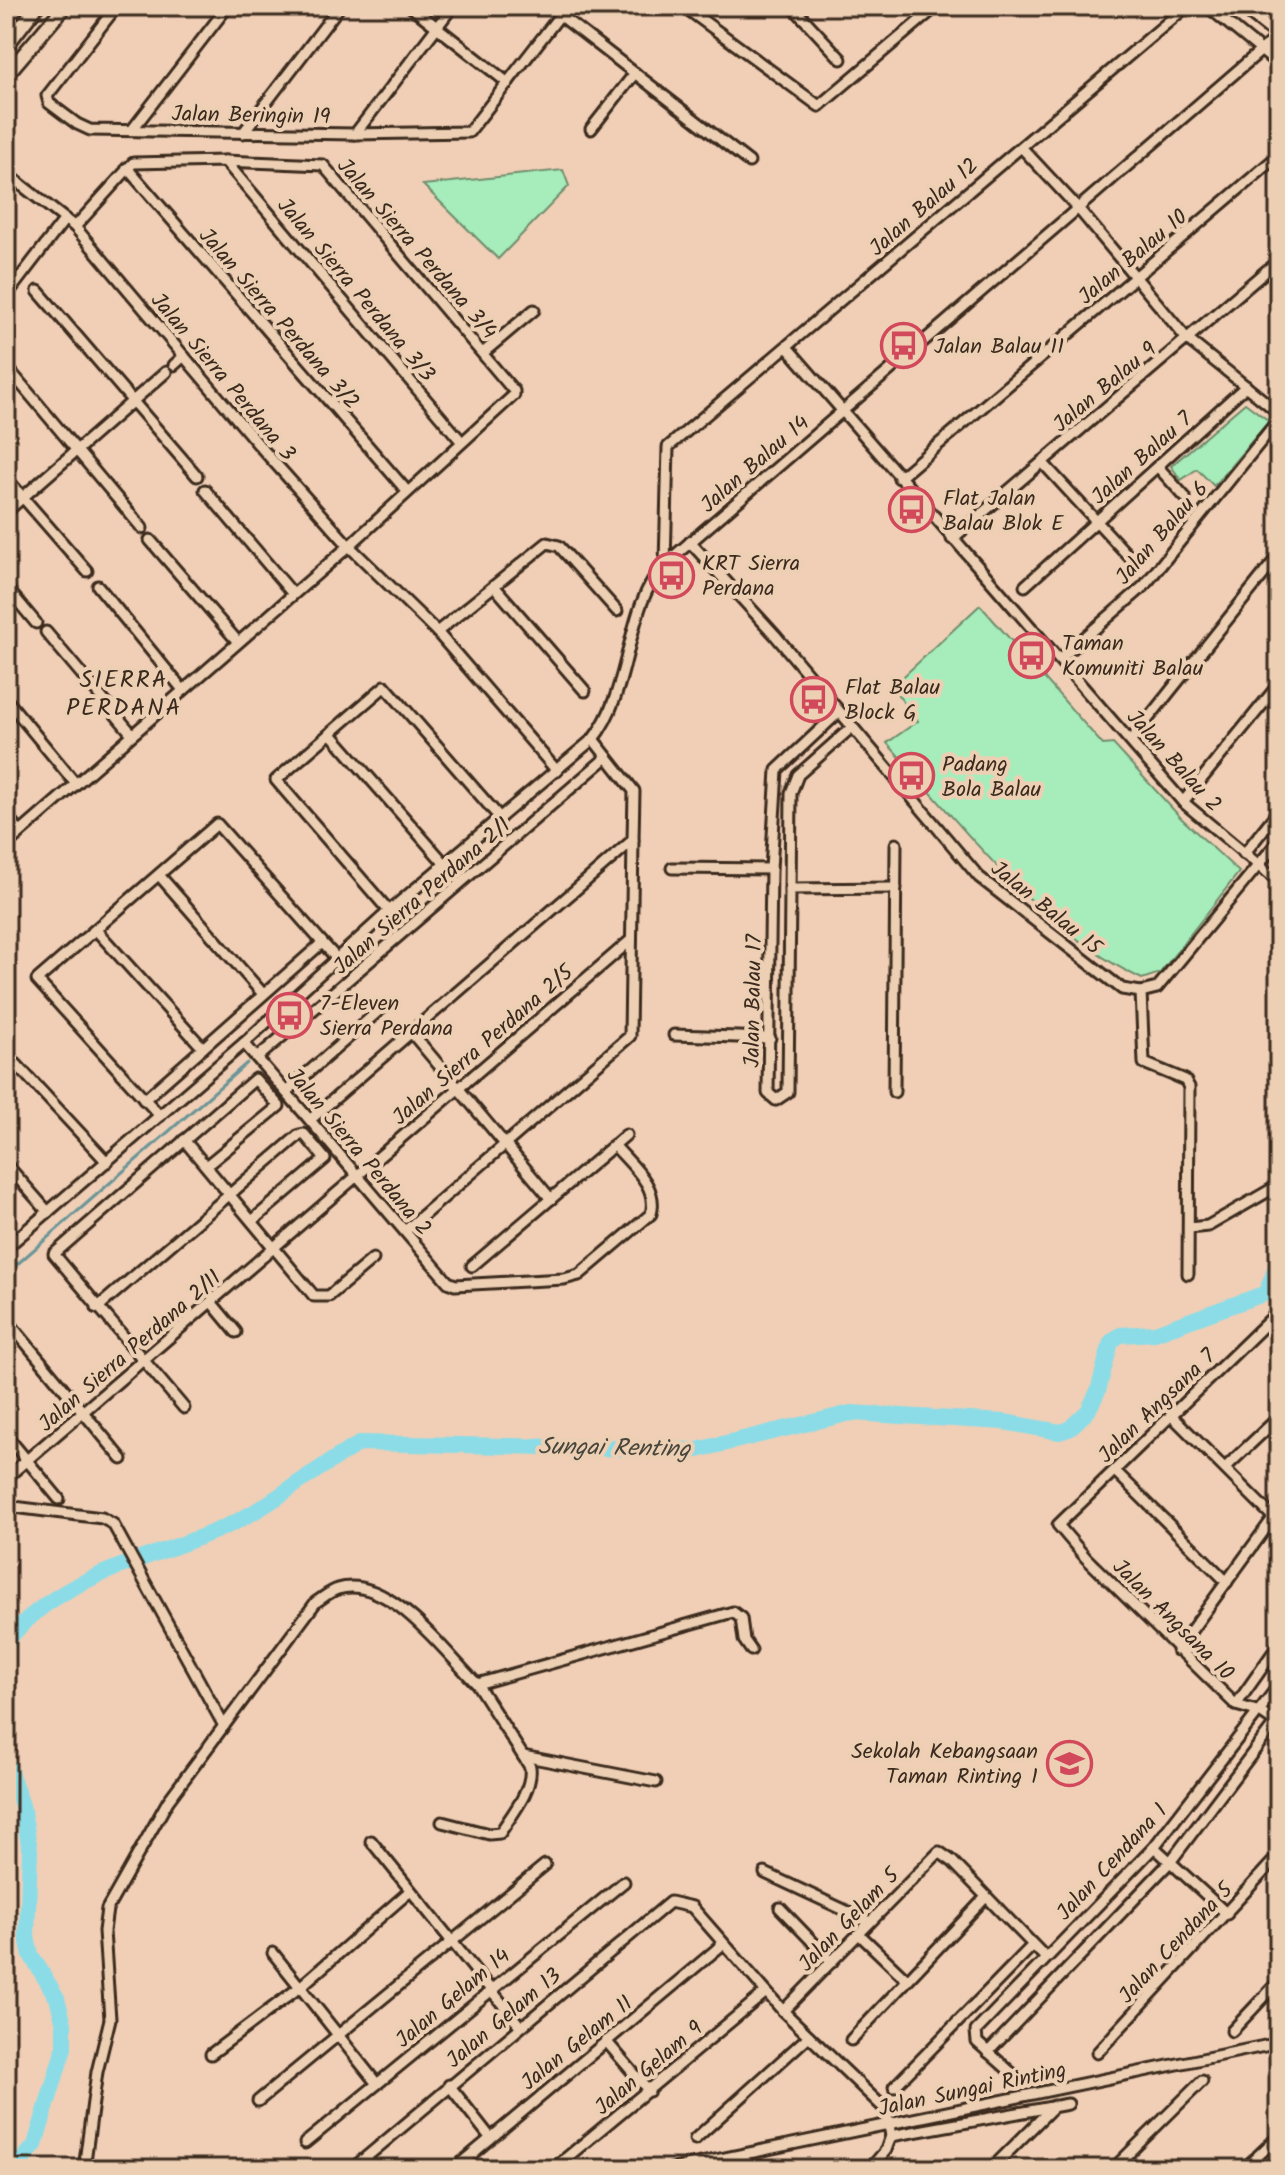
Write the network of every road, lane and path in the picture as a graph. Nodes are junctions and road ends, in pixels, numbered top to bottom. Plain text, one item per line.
1 (37, 6) edge
2 (65, 6) edge
3 (72, 6) edge
4 (117, 6) edge
5 (228, 6) edge
6 (340, 6) edge
7 (410, 6) edge
8 (453, 6) edge
9 (567, 6) edge
10 (683, 6) edge
11 (937, 6) edge
12 (1187, 6) edge
13 (1207, 6) edge
14 (1241, 6) edge
15 (1270, 6) edge
16 (798, 8) edge
17 (1279, 13) edge
18 (560, 15) junction
19 (437, 27) junction
20 (1279, 35) edge
21 (6, 46) edge
22 (1261, 51) junction
23 (841, 59) dead end
24 (1279, 65) edge
25 (635, 73) junction
26 (6, 75) edge
27 (6, 83) edge
28 (508, 83) junction
29 (591, 129) dead end
30 (132, 130) junction
31 (243, 133) junction
32 (355, 134) junction
33 (1022, 148) junction
34 (1279, 155) edge
35 (225, 161) junction
36 (749, 162) dead end
37 (127, 168) junction
38 (9, 176) edge
39 (1077, 207) junction
40 (65, 219) junction
41 (75, 227) junction
42 (1279, 260) edge
43 (1135, 277) junction
44 (38, 291) dead end
45 (6, 296) edge
46 (534, 310) dead end
47 (1187, 339) junction
48 (787, 347) junction
49 (484, 352) junction
50 (184, 356) junction
51 (6, 366) edge
52 (1246, 386) junction
53 (131, 403) junction
54 (841, 412) junction
55 (1279, 416) edge
56 (461, 441) junction
57 (76, 451) junction
58 (1042, 462) junction
59 (1158, 467) junction
60 (197, 476) dead end
61 (6, 478) edge
62 (899, 478) junction
63 (205, 490) dead end
64 (406, 490) junction
65 (1185, 497) dead end
66 (22, 498) junction
67 (6, 512) edge
68 (1097, 521) junction
69 (142, 528) dead end
70 (952, 539) junction
71 (150, 540) dead end
72 (690, 542) junction
73 (349, 546) junction
74 (1279, 555) edge
75 (1134, 562) dead end
76 (665, 564) junction
77 (87, 571) dead end
78 (98, 586) dead end
79 (494, 586) junction
80 (1025, 586) dead end
81 (6, 587) edge
82 (293, 594) junction
83 (617, 611) dead end
84 (36, 623) dead end
85 (46, 632) dead end
86 (437, 632) junction
87 (238, 642) junction
88 (1060, 659) junction
89 (1279, 684) edge
90 (183, 690) junction
91 (585, 691) dead end
92 (6, 699) edge
93 (839, 712) junction
94 (852, 727) junction
95 (132, 734) junction
96 (331, 734) junction
97 (593, 739) junction
98 (1131, 740) junction
99 (607, 757) junction
100 (557, 771) junction
101 (76, 784) junction
102 (1183, 802) junction
103 (1279, 810) edge
104 (6, 815) edge
105 (500, 818) junction
106 (20, 832) junction
107 (633, 840) junction
108 (1279, 840) edge
109 (896, 844) dead end
110 (6, 845) edge
111 (1244, 854) junction
112 (445, 864) junction
113 (1258, 866) junction
114 (672, 868) dead end
115 (771, 869) junction
116 (159, 875) junction
117 (1279, 882) edge
118 (896, 888) junction
119 (790, 889) junction
120 (389, 911) junction
121 (96, 930) junction
122 (631, 940) junction
123 (322, 943) junction
124 (337, 959) junction
125 (1141, 992) junction
126 (263, 994) junction
127 (384, 1006) dead end
128 (411, 1032) junction
129 (674, 1035) dead end
130 (770, 1038) junction
131 (244, 1043) junction
132 (203, 1048) junction
133 (6, 1053) edge
134 (257, 1058) junction
135 (457, 1087) junction
136 (286, 1092) junction
137 (894, 1092) dead end
138 (144, 1100) junction
139 (160, 1116) junction
140 (311, 1119) junction
141 (626, 1135) dead end
142 (184, 1140) junction
143 (504, 1144) junction
144 (614, 1145) junction
145 (107, 1162) junction
146 (6, 1164) edge
147 (206, 1166) junction
148 (357, 1176) junction
149 (1279, 1185) edge
150 (230, 1195) junction
151 (551, 1199) junction
152 (48, 1212) junction
153 (252, 1221) junction
154 (1189, 1228) junction
155 (405, 1231) junction
156 (6, 1248) edge
157 (275, 1249) junction
158 (373, 1259) dead end
159 (472, 1266) dead end
160 (1188, 1274) dead end
161 (212, 1303) junction
162 (97, 1308) junction
163 (1279, 1311) edge
164 (6, 1319) edge
165 (236, 1332) dead end
166 (144, 1361) junction
167 (184, 1408) dead end
168 (83, 1413) junction
169 (1172, 1416) junction
170 (1279, 1417) edge
171 (6, 1435) edge
172 (122, 1459) dead end
173 (27, 1461) junction
174 (1225, 1468) junction
175 (1115, 1471) junction
176 (6, 1478) edge
177 (59, 1499) dead end
178 (6, 1506) edge
179 (1276, 1514) edge
180 (1058, 1525) joint
181 (1227, 1582) junction
182 (1279, 1644) edge
183 (751, 1650) dead end
184 (1177, 1650) junction
185 (477, 1684) junction
186 (1279, 1685) edge
187 (1236, 1705) junction
188 (1260, 1712) junction
189 (1278, 1722) edge
190 (224, 1726) junction
191 (523, 1756) junction
192 (656, 1782) dead end
193 (442, 1822) dead end
194 (371, 1841) dead end
195 (1154, 1847) junction
196 (1279, 1855) edge
197 (1171, 1861) junction
198 (545, 1865) dead end
199 (765, 1873) dead end
200 (624, 1882) dead end
201 (410, 1891) junction
202 (986, 1897) junction
203 (780, 1908) dead end
204 (1227, 1914) junction
205 (870, 1922) junction
206 (859, 1934) junction
207 (451, 1943) junction
208 (723, 1944) junction
209 (1032, 1946) junction
210 (273, 1953) dead end
211 (1045, 1957) junction
212 (832, 1962) junction
213 (907, 1980) junction
214 (1279, 1981) edge
215 (300, 1987) junction
216 (488, 1990) junction
217 (766, 1992) junction
218 (783, 2011) junction
219 (520, 2026) junction
220 (1232, 2031) dead end
221 (809, 2036) junction
222 (339, 2037) junction
223 (851, 2040) dead end
224 (606, 2041) junction
225 (1279, 2043) edge
226 (988, 2052) junction
227 (1097, 2053) dead end
228 (211, 2054) dead end
229 (1014, 2075) dead end
230 (1202, 2081) dead end
231 (377, 2084) junction
232 (449, 2085) junction
233 (894, 2087) dead end
234 (649, 2091) junction
235 (258, 2101) dead end
236 (1068, 2104) dead end
237 (1055, 2105) junction
238 (889, 2123) junction
239 (489, 2136) junction
240 (891, 2136) junction
241 (1279, 2136) edge
242 (695, 2139) dead end
243 (305, 2143) dead end
244 (1121, 2161) junction
245 (873, 2168) edge
246 (84, 2169) edge
247 (352, 2169) edge
248 (454, 2169) edge
249 (553, 2169) edge
250 (672, 2169) edge
251 (991, 2169) edge
252 (1113, 2169) edge
253 (1129, 2169) edge
254 (1244, 2169) edge

1 - 21 highway
2 - 26 highway
3 - 27 street
4 - 30 street, Jalan Beringin 19
5 - 30 street
6 - 31 street
7 - 19 street
8 - 19 street
9 - 18 street
10 - 11 street
12 - 33 street, Jalan Balau 12
13 - 22 street
14 - 20 main road
15 - 17 main road
16 - 23 street
18 - 25 street
18 - 28 street
19 - 28 street
19 - 32 street
20 - 22 street
22 - 24 street
22 - 39 street
25 - 29 street
25 - 36 street
28 - 32 street, Jalan Beringin 19
30 - 31 street, Jalan Beringin 19
31 - 32 street, Jalan Beringin 19
33 - 39 street
33 - 48 street, Jalan Balau 12
34 - 43 street, Jalan Balau 10
35 - 37 street, Jalan Sierra Perdana 3/4
35 - 49 street, Jalan Sierra Perdana 3/4
35 - 56 street, Jalan Sierra Perdana 3/3
37 - 41 street
37 - 64 street, Jalan Sierra Perdana 3/2
38 - 40 street, Jalan Sierra Perdana 3
39 - 43 street
39 - 54 street
40 - 41 street, Jalan Sierra Perdana 3
40 - 45 street
41 - 50 street, Jalan Sierra Perdana 3
42 - 47 street, Jalan Balau 9
43 - 47 street
43 - 62 street, Jalan Balau 10
44 - 53 street
46 - 49 street
47 - 52 street
47 - 58 street, Jalan Balau 9
48 - 54 street, Jalan Balau 2
48 - 76 street, Jalan Balau 12
49 - 56 street, Jalan Sierra Perdana 3/4
50 - 53 street
50 - 73 street, Jalan Sierra Perdana 3
51 - 57 street
52 - 55 street
52 - 59 street, Jalan Balau 7
53 - 57 street
53 - 60 street
54 - 62 street, Jalan Balau 2
54 - 72 street, Jalan Balau 14
55 - 88 street, Jalan Balau 6
56 - 64 street
57 - 66 street
57 - 69 street
58 - 68 street
58 - 70 street, Jalan Balau 9
59 - 65 street
59 - 68 street, Jalan Balau 7
61 - 66 street
62 - 70 street, Jalan Balau 2
63 - 82 street
64 - 73 street
66 - 67 street
66 - 77 street
68 - 75 street
68 - 80 street, Jalan Balau 7
70 - 88 street, Jalan Balau 2
71 - 87 street
72 - 76 street, Jalan Balau 14
72 - 93 street, Jalan Balau 15
73 - 82 street
73 - 86 street, Jalan Sierra Perdana 3
74 - 98 street
76 - 97 street
78 - 90 street
79 - 83 street
79 - 86 street
79 - 91 street
81 - 84 street
82 - 87 street
85 - 95 street
86 - 100 street, Jalan Sierra Perdana 3
87 - 90 street
88 - 98 street, Jalan Balau 2
89 - 102 street
90 - 95 street
92 - 101 street
93 - 94 street, Jalan Balau 15
93 - 115 street, Jalan Balau 17
94 - 119 street, Jalan Balau 17
94 - 125 street, Jalan Balau 15
95 - 101 street
96 - 105 street
96 - 112 street
96 - 120 street
97 - 99 street
97 - 100 street
98 - 102 street, Jalan Balau 2
99 - 107 street
99 - 134 street, Jalan Sierra Perdana 2/1
100 - 105 street
101 - 106 street
102 - 111 street, Jalan Balau 2
103 - 111 street
104 - 106 street
105 - 112 street
106 - 110 street
107 - 122 street
107 - 128 street
108 - 113 street
109 - 118 street
111 - 113 street, Jalan Balau 2
112 - 120 street
113 - 117 street, Jalan Balau 2
113 - 125 street
114 - 115 street
115 - 130 street, Jalan Balau 17
116 - 121 street
116 - 123 street
116 - 126 street
118 - 119 street
118 - 137 street
119 - 130 street, Jalan Balau 17
120 - 124 street
121 - 132 street
121 - 138 street
122 - 135 street, Jalan Sierra Perdana 2/5
122 - 143 street
123 - 124 street
123 - 126 street
124 - 131 street
125 - 154 street
126 - 132 street
127 - 136 street
128 - 135 street
128 - 140 street
129 - 130 street
131 - 134 street, Jalan Sierra Perdana 2
131 - 139 street
132 - 138 street
133 - 145 street
134 - 136 street, Jalan Sierra Perdana 2
135 - 143 street
135 - 148 street, Jalan Sierra Perdana 2/5
136 - 140 street, Jalan Sierra Perdana 2
138 - 139 street
139 - 145 street
140 - 148 street, Jalan Sierra Perdana 2
141 - 144 street
142 - 147 street
142 - 147 street
142 - 162 street
143 - 151 street
143 - 155 street
144 - 151 street
144 - 155 street, Jalan Sierra Perdana 2
145 - 152 street
146 - 152 street
147 - 150 street
148 - 155 street, Jalan Sierra Perdana 2
148 - 157 street, Jalan Sierra Perdana 2/5
149 - 154 street
150 - 153 street
150 - 153 street
150 - 162 street
151 - 159 street
152 - 156 street
153 - 157 street
154 - 160 street
157 - 158 street
157 - 161 street, Jalan Sierra Perdana 2/11
161 - 165 street
161 - 166 street, Jalan Sierra Perdana 2/11
162 - 166 street
163 - 169 street, Jalan Angsana 7
164 - 168 street
166 - 167 street
166 - 168 street, Jalan Sierra Perdana 2/11
168 - 172 street
168 - 173 street, Jalan Sierra Perdana 2/11
169 - 174 street
169 - 175 street, Jalan Angsana 7
170 - 174 street
171 - 173 street
173 - 176 street, Jalan Sierra Perdana 2/11
173 - 177 street
174 - 179 street
175 - 180 street, Jalan Angsana 7
175 - 181 street
178 - 190 street
179 - 181 street
180 - 184 street, Jalan Angsana 10
181 - 184 street
182 - 187 street
183 - 185 street
184 - 187 street, Jalan Angsana 10
185 - 190 street
185 - 191 street
186 - 188 street, Jalan Cendana 1
187 - 188 street, Jalan Angsana 10
188 - 189 street, Jalan Angsana 10
188 - 195 street, Jalan Cendana 1
189 - 197 street, Jalan Cendana 1
190 - 246 street
191 - 192 street
191 - 193 street
194 - 201 street
195 - 197 street
195 - 211 street, Jalan Cendana 1
196 - 204 street, Jalan Cendana 5
197 - 204 street
197 - 226 street, Jalan Cendana 1
198 - 207 street
199 - 205 street
200 - 216 street, Jalan Gelam 14
201 - 207 street
201 - 215 street
202 - 205 street, Jalan Gelam 5
202 - 209 street
202 - 213 street
203 - 212 street
204 - 227 street, Jalan Cendana 5
205 - 206 street, Jalan Gelam 5
206 - 212 street, Jalan Gelam 5
206 - 213 street
207 - 216 street
207 - 222 street
208 - 217 street
208 - 219 street, Jalan Gelam 13
208 - 224 street, Jalan Gelam 11
209 - 211 street
209 - 233 street
210 - 215 street
211 - 226 street, Jalan Cendana 1
212 - 218 street, Jalan Gelam 5
213 - 223 street
214 - 220 street
215 - 222 street
215 - 228 street
216 - 219 street
216 - 231 street, Jalan Gelam 14
217 - 218 street
217 - 234 street, Jalan Gelam 9
218 - 221 street
219 - 232 street, Jalan Gelam 13
221 - 238 street
221 - 242 street
222 - 231 street
222 - 235 street
224 - 234 street
224 - 239 street, Jalan Gelam 11
225 - 238 street, Jalan Sungai Rinting
226 - 229 street
230 - 244 street
231 - 243 street, Jalan Gelam 14
232 - 239 street
232 - 247 street, Jalan Gelam 13
234 - 249 street, Jalan Gelam 9
236 - 237 street
237 - 240 street
237 - 251 street
238 - 240 street
238 - 250 street, Jalan Sungai Rinting
239 - 248 street, Jalan Gelam 11
240 - 245 street
241 - 254 street
244 - 252 street
244 - 253 street

